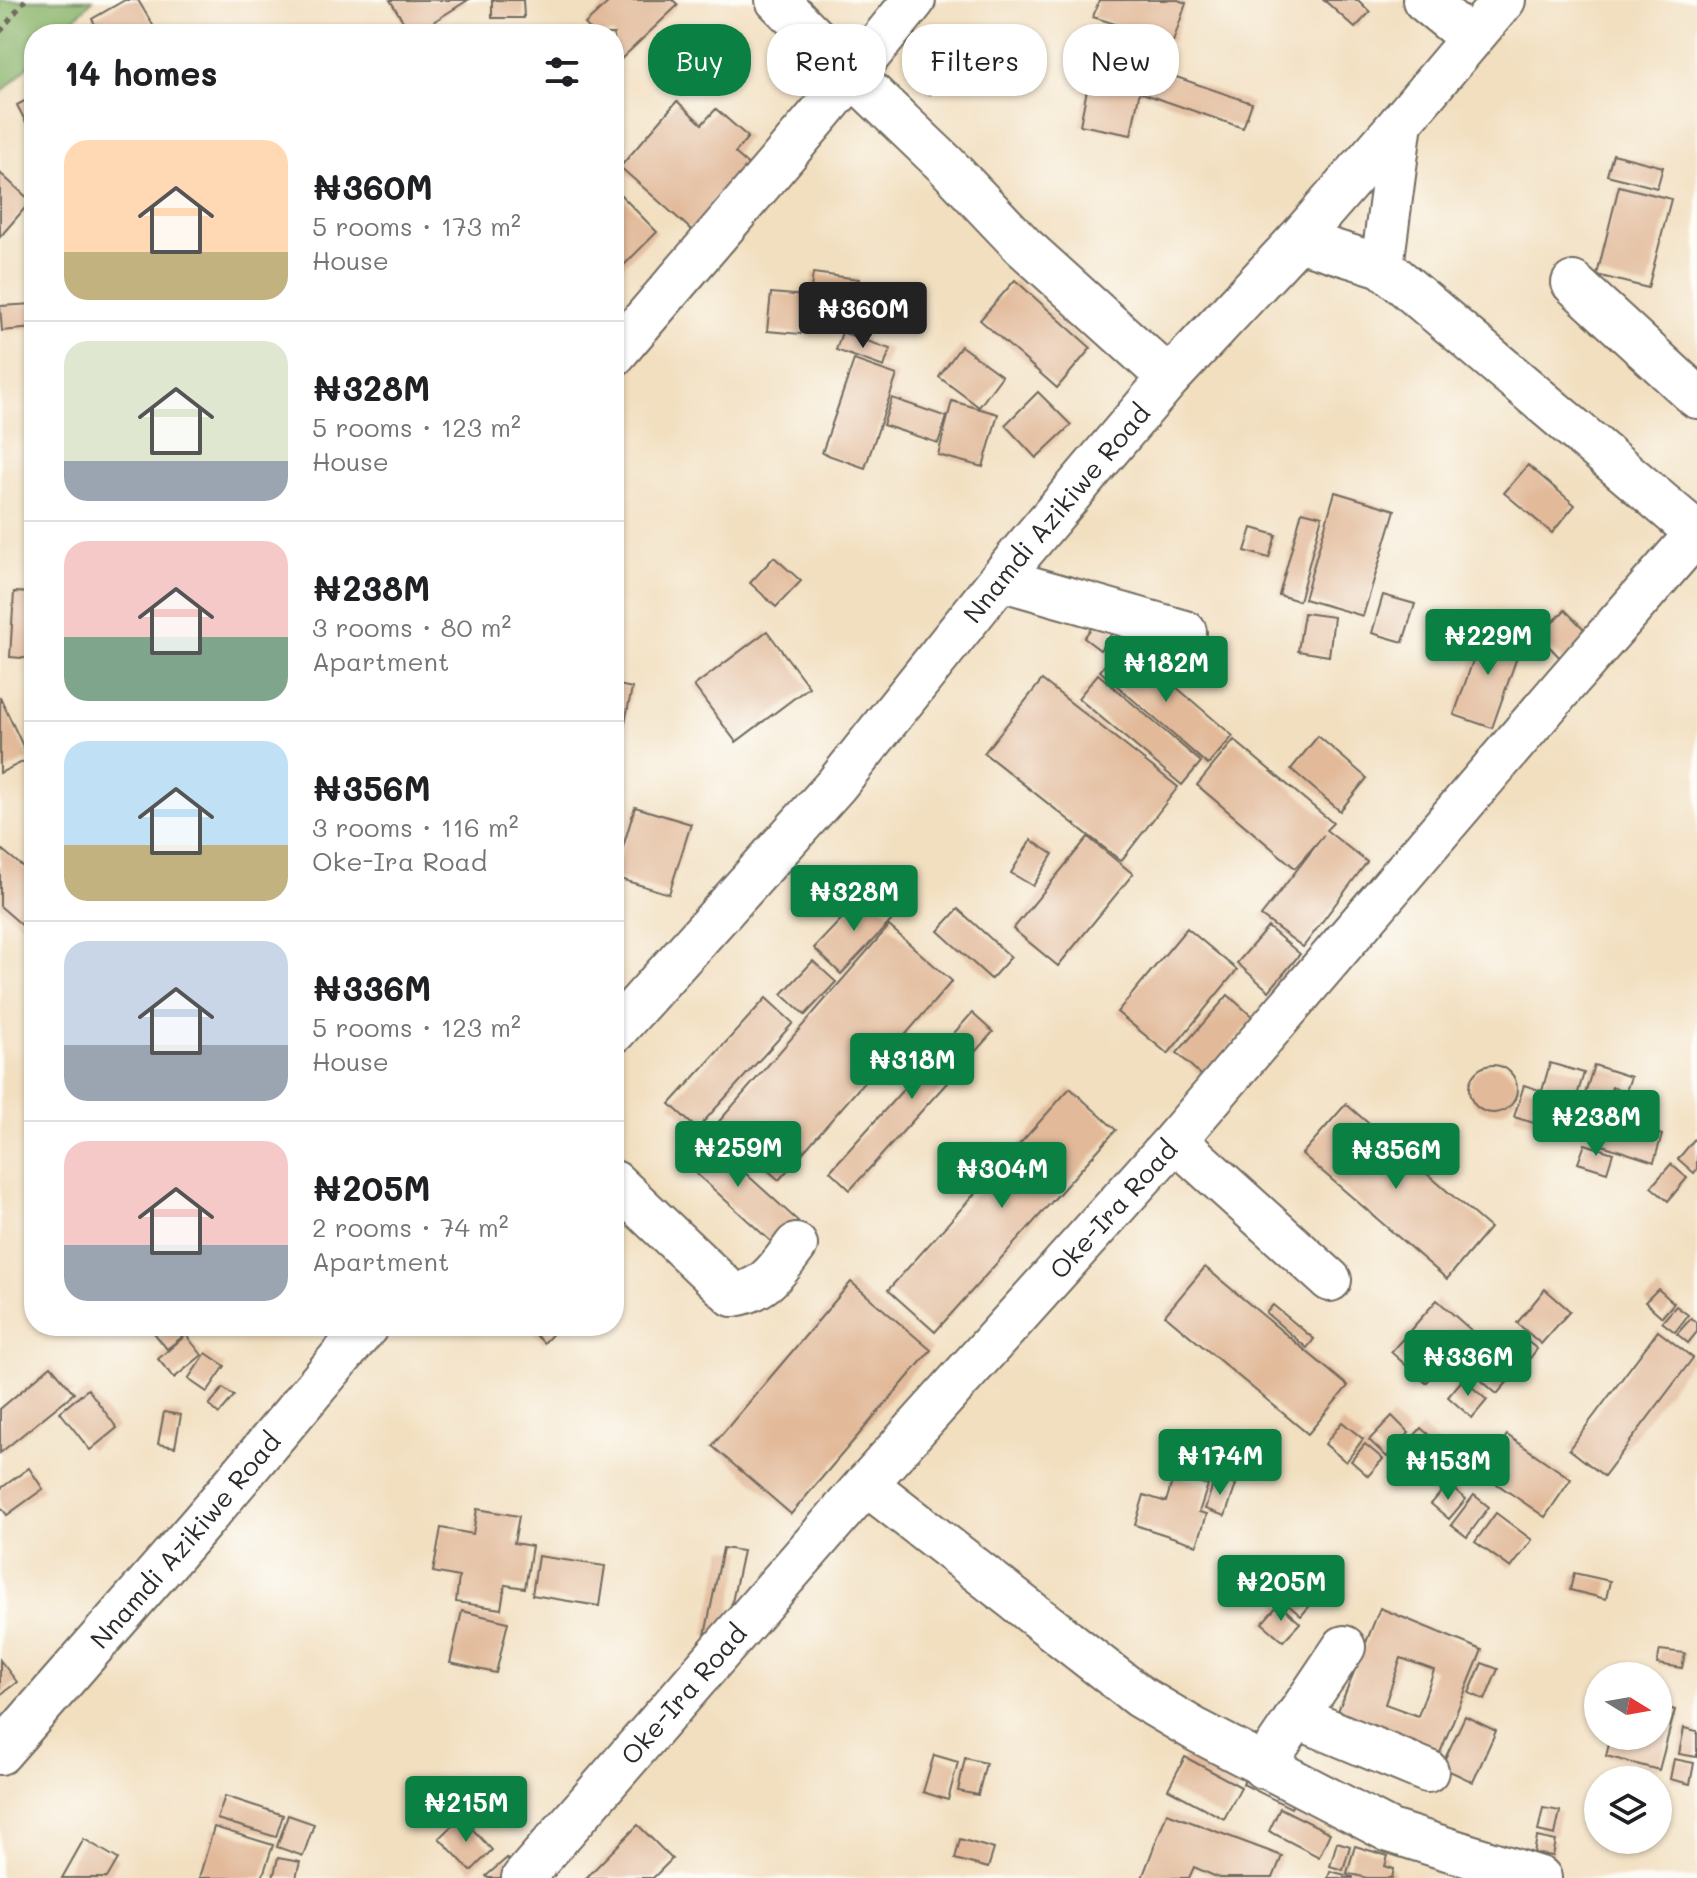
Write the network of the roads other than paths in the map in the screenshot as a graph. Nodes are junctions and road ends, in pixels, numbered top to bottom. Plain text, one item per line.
1 (777, 0) edge
2 (914, 0) edge
3 (1424, 0) edge
4 (1504, 0) edge
5 (801, 24) edge
6 (886, 35) edge
7 (1471, 38) junction
8 (836, 96) edge
9 (874, 96) edge
10 (1401, 122) junction
11 (1298, 240) junction
12 (1382, 266) junction
13 (1573, 283) dead end
14 (624, 343) edge
15 (1169, 378) junction
16 (1697, 397) edge
17 (1697, 533) edge
18 (1000, 579) junction
19 (1185, 632) dead end
20 (624, 1021) edge
21 (1175, 1140) junction
22 (624, 1191) edge
23 (796, 1245) dead end
24 (1330, 1280) dead end
25 (359, 1336) edge
26 (866, 1484) junction
27 (1344, 1647) dead end
28 (1296, 1717) junction
29 (0, 1753) edge
30 (1263, 1767) junction
31 (1427, 1771) dead end
32 (523, 1878) edge
33 (1540, 1878) edge

1 - 5 street
2 - 6 street
3 - 7 street
4 - 7 street, Nnamdi Azikiwe Road
7 - 10 street, Nnamdi Azikiwe Road
8 - 14 street
9 - 15 street
10 - 11 street, Nnamdi Azikiwe Road
10 - 12 street
11 - 12 street
11 - 15 street, Nnamdi Azikiwe Road
12 - 17 street
13 - 16 street
15 - 18 street, Nnamdi Azikiwe Road
17 - 21 street, Oke-Ira Road
18 - 19 street
18 - 20 street, Nnamdi Azikiwe Road
21 - 24 street
21 - 26 street, Oke-Ira Road
22 - 23 street
25 - 29 street, Nnamdi Azikiwe Road
26 - 30 street
26 - 32 street, Oke-Ira Road
27 - 28 street
28 - 30 street
28 - 31 street
30 - 33 street

